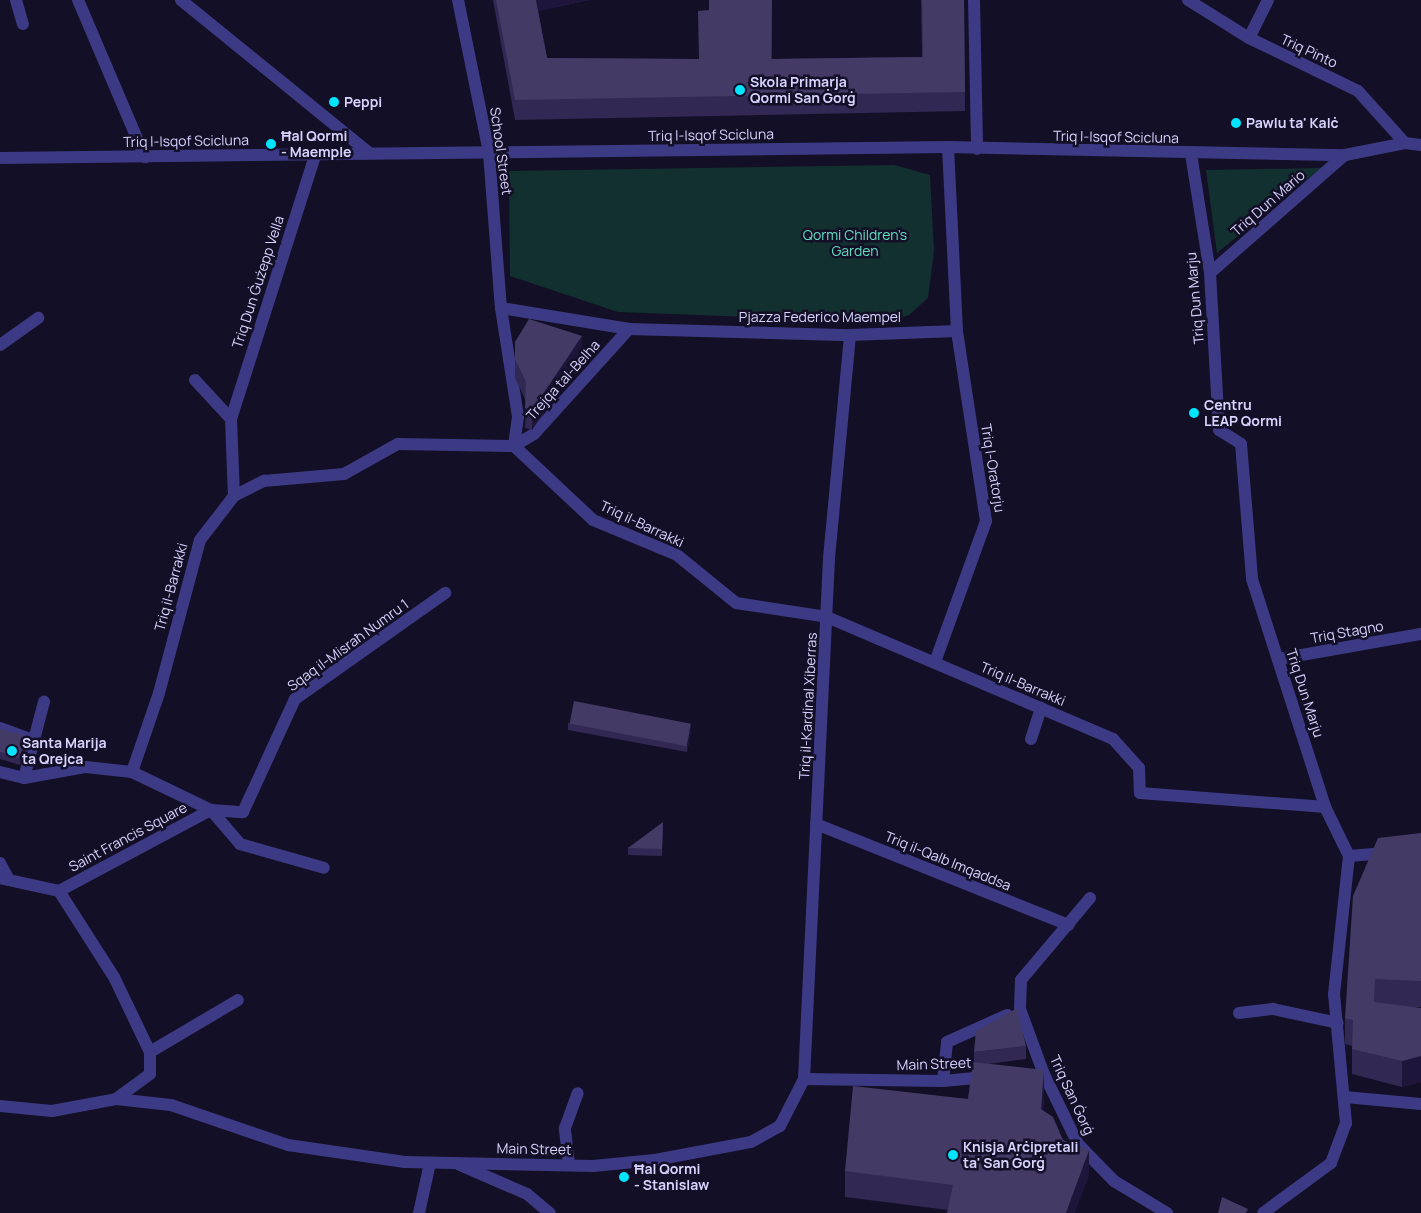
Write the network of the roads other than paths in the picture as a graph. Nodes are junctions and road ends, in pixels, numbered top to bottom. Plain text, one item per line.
1 (16, 0) edge
2 (78, 0) edge
3 (182, 0) edge
4 (458, 0) edge
5 (974, 0) edge
6 (1188, 0) edge
7 (1268, 0) edge
8 (23, 24) dead end
9 (1249, 38) junction
10 (1405, 143) junction
11 (1421, 145) edge
12 (948, 147) junction
13 (977, 149) junction
14 (368, 152) junction
15 (489, 153) junction
16 (1191, 154) junction
17 (315, 155) junction
18 (1345, 155) junction
19 (145, 157) junction
20 (0, 158) edge
21 (1210, 274) junction
22 (501, 308) junction
23 (38, 318) dead end
24 (629, 328) junction
25 (957, 331) junction
26 (850, 335) junction
27 (0, 345) edge
28 (195, 380) dead end
29 (231, 419) junction
30 (514, 446) junction
31 (234, 496) junction
32 (445, 593) dead end
33 (827, 617) junction
34 (1421, 634) edge
35 (1278, 658) junction
36 (935, 662) junction
37 (44, 702) dead end
38 (1041, 708) junction
39 (0, 728) edge
40 (33, 739) junction
41 (1031, 739) dead end
42 (0, 772) edge
43 (132, 772) junction
44 (24, 778) junction
45 (1325, 807) junction
46 (211, 810) junction
47 (816, 824) junction
48 (1421, 850) edge
49 (1349, 856) junction
50 (0, 863) edge
51 (324, 868) dead end
52 (4, 878) edge
53 (59, 891) junction
54 (1090, 898) dead end
55 (1069, 926) junction
56 (238, 1000) dead end
57 (1020, 1009) junction
58 (1239, 1013) dead end
59 (1338, 1023) junction
60 (150, 1052) junction
61 (1043, 1072) junction
62 (1025, 1074) edge
63 (998, 1076) edge
64 (804, 1080) junction
65 (943, 1081) junction
66 (578, 1093) dead end
67 (1345, 1097) junction
68 (116, 1099) junction
69 (1421, 1104) edge
70 (0, 1106) edge
71 (430, 1163) junction
72 (455, 1163) junction
73 (569, 1163) junction
74 (419, 1213) edge
75 (550, 1213) edge
76 (1167, 1213) edge
77 (1263, 1213) edge

1 - 8 street
2 - 19 street
3 - 14 street
4 - 15 street, School Street
5 - 13 street
6 - 9 street, Triq Pinto
7 - 9 street
9 - 10 street, Triq Pinto
10 - 11 street, Triq l-Isqof Scicluna
10 - 18 street, Triq l-Isqof Scicluna
12 - 13 street, Triq l-Isqof Scicluna
12 - 15 street, Triq l-Isqof Scicluna
12 - 25 street
13 - 16 street, Triq l-Isqof Scicluna
14 - 15 street, Triq l-Isqof Scicluna
14 - 17 street, Triq l-Isqof Scicluna
15 - 22 street, School Street
16 - 18 street, Triq l-Isqof Scicluna
16 - 21 street, Triq Dun Marju
17 - 19 street, Triq l-Isqof Scicluna
17 - 29 street, Triq Dun Ġużepp Vella
18 - 21 street, Triq Dun Mario
19 - 20 street, Triq l-Isqof Scicluna
21 - 35 street, Triq Dun Marju
22 - 24 street, Pjazza Federico Maempel
22 - 30 street, School Street
23 - 27 street
24 - 26 street, Pjazza Federico Maempel
24 - 30 street, Trejqa tal-Belha
25 - 26 street, Pjazza Federico Maempel
25 - 36 street, Triq l-Oratorju
26 - 33 street, Triq il-Kardinal Xiberras
28 - 29 street
29 - 31 street, Triq Dun Ġużepp Vella
30 - 31 street, Triq il-Barrakki
30 - 33 street, Triq il-Barrakki
31 - 43 street, Triq il-Barrakki
32 - 46 street, Sqaq il-Misraħ Numru 1
33 - 36 street, Triq il-Barrakki
33 - 47 street, Triq il-Kardinal Xiberras
34 - 35 street, Triq Stagno
35 - 45 street, Triq Dun Marju
36 - 38 street, Triq il-Barrakki
37 - 40 street
38 - 41 street
38 - 45 street, Triq il-Barrakki
39 - 40 street
40 - 44 street
42 - 44 street
43 - 44 street
43 - 46 street
45 - 49 street, Triq Dun Marju
46 - 51 street
46 - 53 street, Saint Francis Square
47 - 55 street, Triq il-Qalb Imqaddsa
47 - 64 street, Triq il-Kardinal Xiberras
48 - 49 street
49 - 59 street
50 - 52 street
52 - 53 street
53 - 60 street
54 - 55 street, Triq San Ġorġ
55 - 57 street, Triq San Ġorġ
56 - 60 street
57 - 61 street, Triq San Ġorġ
57 - 65 street
58 - 59 street
59 - 67 street
60 - 68 street
61 - 62 street
61 - 76 street, Triq San Ġorġ
63 - 65 street, Main Street
64 - 65 street, Main Street
64 - 73 street, Main Street
66 - 73 street
67 - 69 street
67 - 77 street
68 - 70 street, Main Street
68 - 71 street, Main Street
71 - 72 street, Main Street
71 - 74 street
72 - 73 street, Main Street
72 - 75 street

